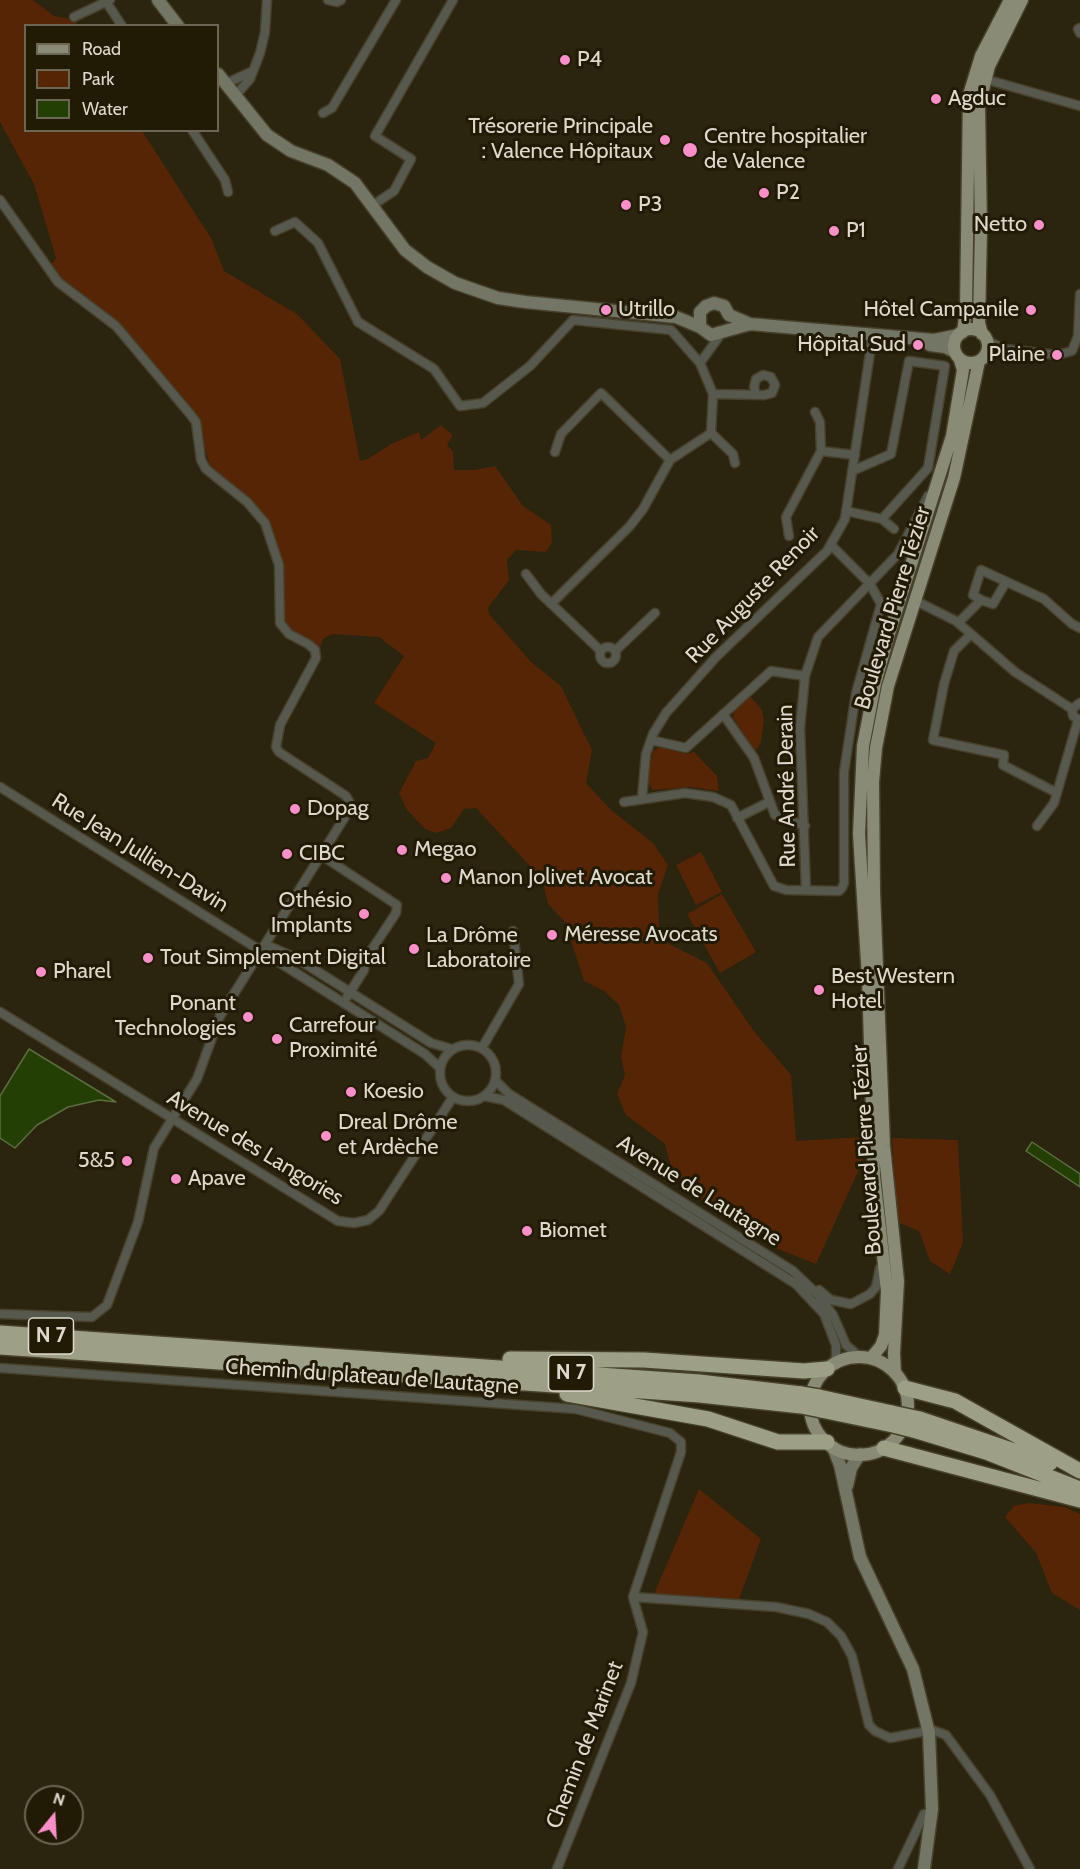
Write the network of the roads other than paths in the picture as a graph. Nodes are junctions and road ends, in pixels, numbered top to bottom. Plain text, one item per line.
1 (158, 0) edge
2 (267, 0) edge
3 (328, 0) edge
4 (341, 0) edge
5 (396, 0) edge
6 (453, 0) edge
7 (108, 1) edge
8 (1019, 1) edge
9 (74, 17) dead end
10 (121, 24) edge
11 (176, 24) edge
12 (1080, 28) edge
13 (1080, 33) edge
14 (253, 70) junction
15 (984, 78) junction
16 (221, 79) edge
17 (970, 88) junction
18 (235, 96) junction
19 (1080, 106) edge
20 (323, 113) dead end
21 (193, 132) edge
22 (228, 192) dead end
23 (0, 200) edge
24 (373, 205) junction
25 (275, 231) dead end
26 (1080, 294) edge
27 (565, 306) junction
28 (700, 312) junction
29 (729, 315) junction
30 (676, 317) junction
31 (573, 320) junction
32 (750, 324) junction
33 (703, 330) junction
34 (724, 331) junction
35 (961, 334) junction
36 (873, 337) junction
37 (984, 337) junction
38 (1006, 349) junction
39 (706, 355) junction
40 (958, 356) junction
41 (982, 358) junction
42 (700, 363) junction
43 (713, 394) junction
44 (756, 394) dead end
45 (815, 412) dead end
46 (711, 433) junction
47 (821, 451) junction
48 (555, 452) dead end
49 (855, 454) junction
50 (670, 460) junction
51 (735, 463) dead end
52 (852, 471) junction
53 (942, 476) junction
54 (846, 511) junction
55 (882, 519) junction
56 (894, 529) dead end
57 (789, 536) dead end
58 (831, 545) junction
59 (526, 574) dead end
60 (1006, 582) junction
61 (870, 584) junction
62 (914, 600) junction
63 (981, 600) junction
64 (551, 604) junction
65 (655, 613) dead end
66 (958, 623) junction
67 (1080, 628) edge
68 (971, 634) junction
69 (616, 650) junction
70 (601, 651) junction
71 (805, 676) junction
72 (1080, 703) edge
73 (1072, 709) junction
74 (723, 714) junction
75 (1079, 720) edge
76 (651, 740) junction
77 (0, 787) edge
78 (1057, 793) junction
79 (642, 798) junction
80 (624, 802) dead end
81 (770, 802) junction
82 (738, 818) junction
83 (805, 826) junction
84 (1037, 826) dead end
85 (321, 855) junction
86 (806, 890) junction
87 (513, 931) dead end
88 (262, 949) junction
89 (350, 992) junction
90 (343, 1002) junction
91 (0, 1012) edge
92 (482, 1048) junction
93 (452, 1049) junction
94 (440, 1068) junction
95 (495, 1080) junction
96 (484, 1096) junction
97 (453, 1097) junction
98 (172, 1119) junction
99 (878, 1222) junction
100 (793, 1271) junction
101 (0, 1314) edge
102 (0, 1333) edge
103 (0, 1347) edge
104 (340, 1357) junction
105 (865, 1358) junction
106 (830, 1367) junction
107 (0, 1368) edge
108 (896, 1373) junction
109 (454, 1377) junction
110 (905, 1388) junction
111 (801, 1400) junction
112 (919, 1425) junction
113 (827, 1442) junction
114 (884, 1448) junction
115 (860, 1454) junction
116 (1080, 1470) edge
117 (1080, 1476) edge
118 (846, 1490) junction
119 (1080, 1490) edge
120 (1080, 1500) edge
121 (633, 1597) junction
122 (929, 1733) junction
123 (931, 1813) junction
124 (557, 1869) edge
125 (898, 1869) edge
126 (924, 1869) edge
127 (1030, 1869) edge

1 - 11 main road
2 - 14 street
3 - 4 street
5 - 20 street
6 - 24 street
7 - 9 street
7 - 10 street
8 - 15 main road
8 - 17 main road
12 - 13 street
14 - 16 street
14 - 18 street
15 - 17 street
15 - 19 street
15 - 37 main road
16 - 18 main road
17 - 35 main road
18 - 24 main road
21 - 22 street
23 - 85 street
24 - 27 main road
25 - 31 street
26 - 38 street
27 - 30 main road
27 - 31 street
28 - 29 main road
28 - 30 main road
28 - 33 main road
29 - 32 main road
29 - 34 main road
30 - 33 main road
31 - 42 street
32 - 34 main road
32 - 36 main road
33 - 34 main road
33 - 39 street
34 - 39 street
35 - 36 main road
35 - 37 main road
35 - 40 main road
36 - 40 main road
36 - 49 street, Rue Auguste Renoir
37 - 38 street
37 - 41 main road
38 - 41 street
39 - 42 street
40 - 41 main road
40 - 53 main road, Boulevard Pierre Tézier
41 - 62 main road, Boulevard Pierre Tézier
42 - 43 street
43 - 44 street
43 - 46 street
45 - 47 street
46 - 50 street
46 - 51 street
47 - 49 street
47 - 57 street
48 - 50 street
49 - 52 street, Rue Auguste Renoir
50 - 64 street
52 - 54 street, Rue Auguste Renoir
52 - 55 street
53 - 61 street, Rue André Derain
53 - 99 main road, Boulevard Pierre Tézier
54 - 55 street
54 - 58 street, Rue Auguste Renoir
55 - 56 street
58 - 61 street
58 - 76 street, Rue Auguste Renoir
59 - 64 street
60 - 63 street
60 - 63 street
60 - 67 street
61 - 71 street, Rue André Derain
61 - 86 street
62 - 66 street
62 - 108 main road, Boulevard Pierre Tézier
63 - 66 street
64 - 70 street
65 - 69 street
66 - 68 street
68 - 73 street
68 - 78 street
69 - 70 street
69 - 70 street
71 - 74 street
71 - 83 street, Rue André Derain
72 - 73 street
73 - 75 street
74 - 76 street
74 - 81 street
75 - 78 street
76 - 79 street, Rue Auguste Renoir
77 - 88 street, Rue Jean Jullien-Davin
78 - 84 street
79 - 80 street
79 - 82 street
81 - 82 street
81 - 83 street
82 - 86 street
83 - 86 street, Rue André Derain
85 - 88 street
85 - 89 street
87 - 92 street
88 - 89 street
88 - 90 street
88 - 98 street
89 - 90 street
89 - 93 street
90 - 94 street
91 - 98 street, Avenue des Langories
92 - 93 street
92 - 95 street
93 - 94 street
94 - 97 street
95 - 96 street
95 - 100 street, Avenue de Lautagne
96 - 97 street
96 - 106 street, Avenue de Lautagne
97 - 98 street, Avenue des Langories
98 - 101 street
99 - 100 street
99 - 105 main road, Boulevard Pierre Tézier
100 - 105 street, Avenue de Lautagne
102 - 104 highway, N 7
103 - 109 highway, N 7
104 - 106 highway
104 - 111 highway, N 7
105 - 106 main road
105 - 108 main road
106 - 113 main road
107 - 121 street, Chemin du plateau de Lautagne
108 - 110 main road
109 - 111 highway, N 7
109 - 113 highway
110 - 114 main road
110 - 116 highway
111 - 112 highway, N 7, bridge
112 - 117 highway, N 7
112 - 119 highway, N 7
113 - 115 main road
113 - 118 main road
114 - 115 main road
114 - 120 highway
115 - 118 main road
118 - 122 main road
121 - 122 street
121 - 124 street, Chemin de Marinet
122 - 123 main road
122 - 127 street
123 - 125 street
123 - 126 main road

